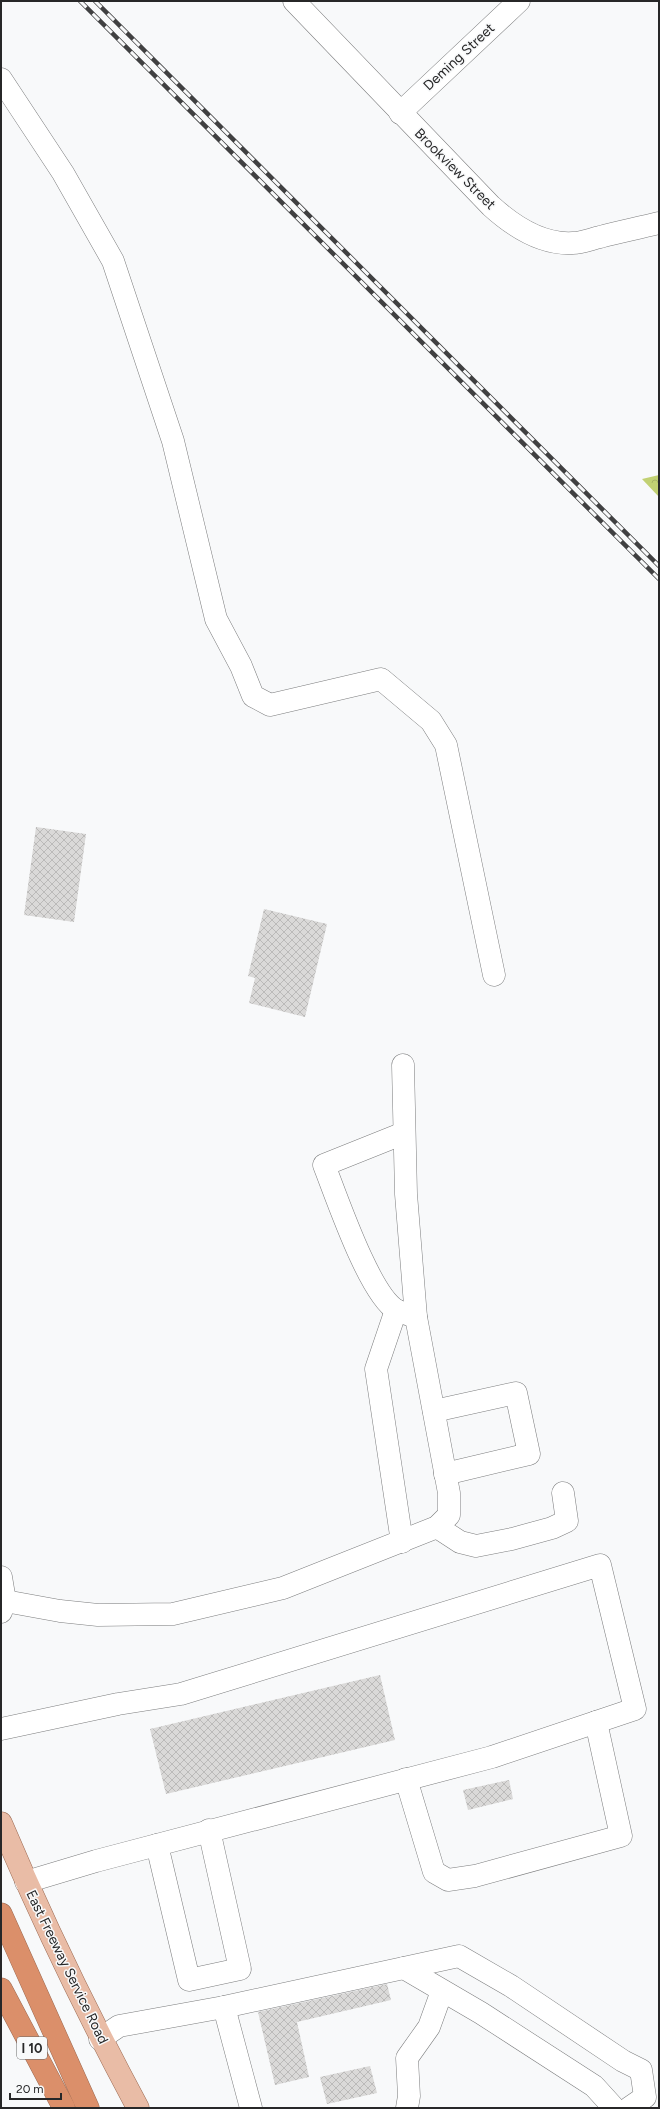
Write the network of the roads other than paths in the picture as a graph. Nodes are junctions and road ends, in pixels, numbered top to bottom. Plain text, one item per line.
1 (294, 1) edge
2 (518, 1) edge
3 (1, 78) edge
4 (400, 113) junction
5 (659, 223) edge
6 (494, 975) dead end
7 (403, 1065) dead end
8 (404, 1133) junction
9 (396, 1310) junction
10 (416, 1317) junction
11 (434, 1411) junction
12 (445, 1474) junction
13 (563, 1493) dead end
14 (437, 1527) junction
15 (402, 1542) junction
16 (1, 1577) edge
17 (3, 1606) edge
18 (596, 1722) junction
19 (1, 1729) edge
20 (406, 1779) junction
21 (1, 1823) edge
22 (209, 1830) junction
23 (157, 1845) junction
24 (26, 1882) junction
25 (1, 1914) edge
26 (404, 1968) junction
27 (1, 1989) edge
28 (442, 1991) junction
29 (224, 2006) junction
30 (100, 2039) junction
31 (64, 2108) edge
32 (88, 2108) edge
33 (138, 2108) edge
34 (251, 2108) edge
35 (407, 2108) edge
36 (614, 2108) edge
37 (629, 2108) edge

1 - 4 street, Brookview Street
2 - 4 street, Deming Street
3 - 6 street
4 - 5 street, Brookview Street
7 - 8 street
8 - 9 street
8 - 10 street
9 - 10 street
9 - 15 street
10 - 11 street
11 - 12 street
11 - 12 street
12 - 14 street
13 - 14 street
14 - 15 street
15 - 17 street
16 - 17 street
18 - 19 street
18 - 20 street
18 - 20 street
20 - 22 street
21 - 24 main road, East Freeway Service Road
22 - 23 street
22 - 23 street
23 - 24 street
24 - 30 main road, East Freeway Service Road
25 - 32 highway
26 - 28 street
26 - 29 street
26 - 37 street
27 - 31 highway, I 10
28 - 35 street
28 - 36 street
29 - 30 street
29 - 34 street
30 - 33 main road, East Freeway Service Road

